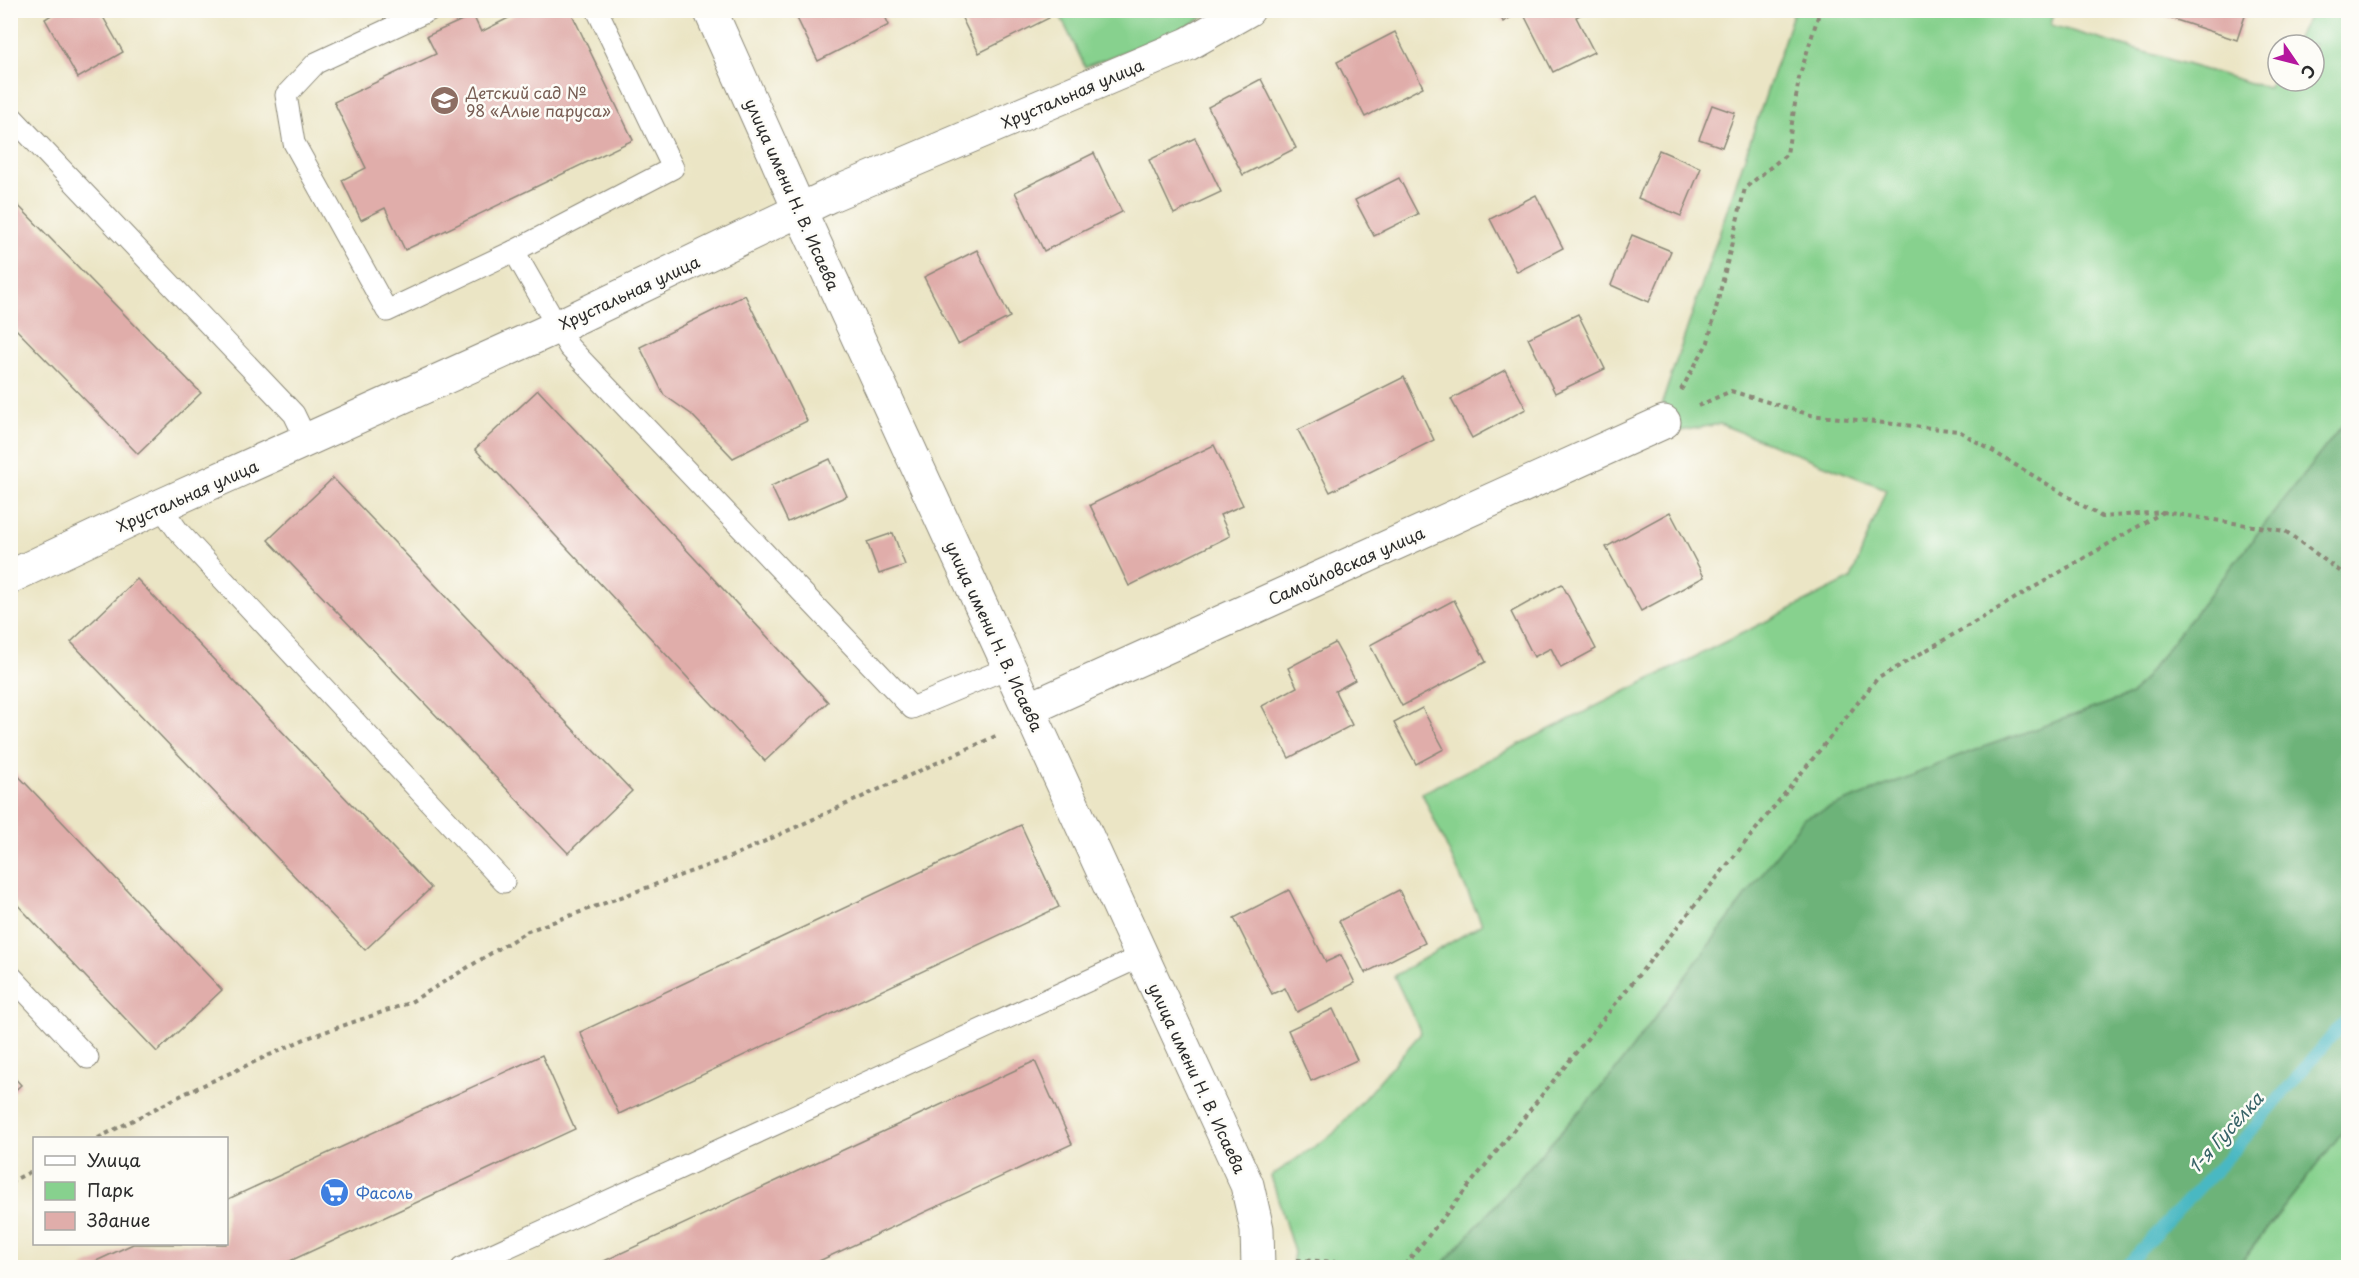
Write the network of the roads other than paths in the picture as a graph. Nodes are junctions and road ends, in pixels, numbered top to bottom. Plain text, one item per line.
1 (430, 10) edge
2 (597, 10) edge
3 (710, 10) edge
4 (1248, 10) edge
5 (10, 115) edge
6 (800, 211) junction
7 (514, 251) junction
8 (557, 327) junction
9 (1664, 422) road end
10 (307, 441) junction
11 (160, 506) junction
12 (10, 577) edge
13 (1010, 668) junction
14 (1029, 709) junction
15 (504, 882) dead end
16 (1142, 956) junction
17 (10, 975) edge
18 (88, 1058) dead end
19 (1258, 1263) edge
20 (462, 1268) edge

1 - 7 lane
2 - 7 lane
3 - 6 street, улица имени Н. В. Исаева
4 - 6 street, Хрустальная улица
5 - 10 lane
6 - 8 street, Хрустальная улица
6 - 13 street, улица имени Н. В. Исаева
7 - 8 lane
8 - 10 street, Хрустальная улица
8 - 13 lane
9 - 14 street, Самойловская улица
10 - 11 street, Хрустальная улица
11 - 12 street, Хрустальная улица
11 - 15 lane
13 - 14 street, улица имени Н. В. Исаева
14 - 16 street, улица имени Н. В. Исаева
16 - 19 street, улица имени Н. В. Исаева
16 - 20 lane
17 - 18 lane

